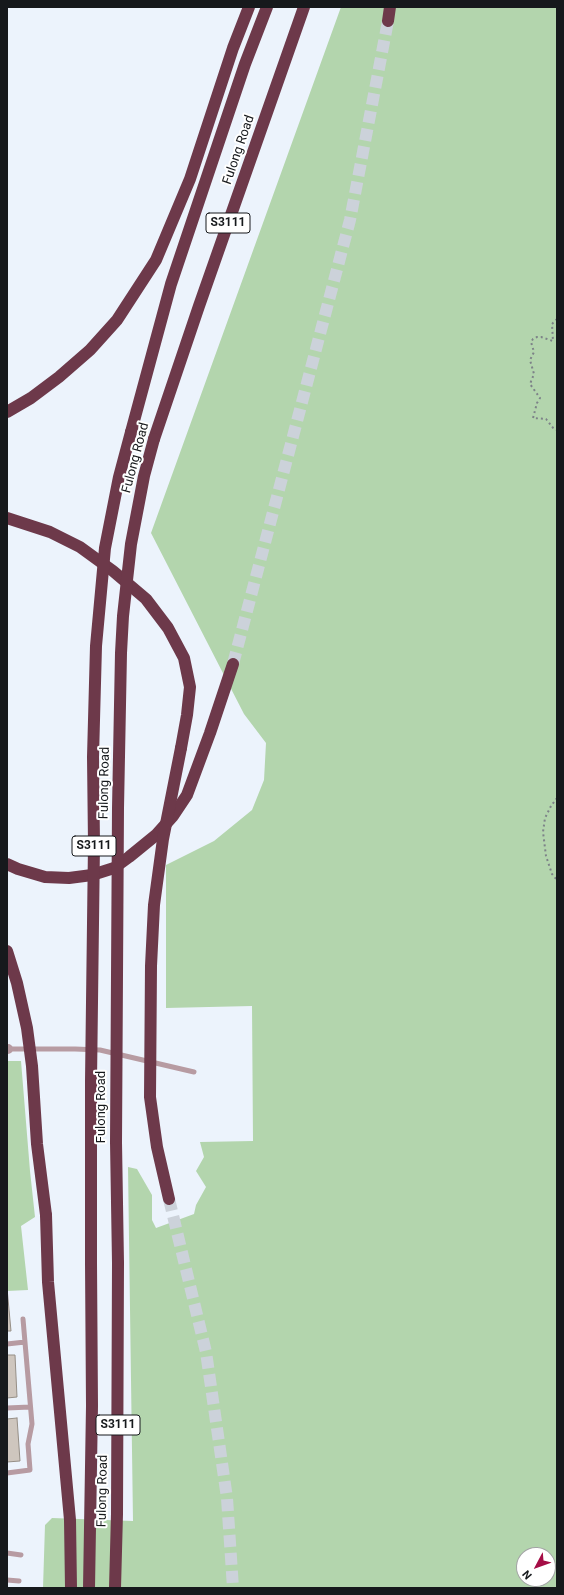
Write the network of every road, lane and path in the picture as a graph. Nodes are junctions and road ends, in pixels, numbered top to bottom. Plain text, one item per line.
1 (249, 7) edge
2 (267, 7) edge
3 (304, 7) edge
4 (390, 7) edge
5 (388, 21) tunnel mouth
6 (557, 319) edge
7 (7, 412) edge
8 (557, 430) edge
9 (7, 518) edge
10 (233, 664) tunnel mouth
11 (557, 798) edge
12 (7, 864) edge
13 (557, 880) edge
14 (7, 951) edge
15 (8, 1049) edge
16 (194, 1072) dead end
17 (169, 1199) tunnel mouth
18 (23, 1319) dead end
19 (25, 1342) junction
20 (7, 1344) edge
21 (30, 1407) junction
22 (7, 1408) edge
23 (7, 1473) edge
24 (7, 1554) edge
25 (21, 1555) dead end
26 (7, 1580) edge
27 (19, 1581) dead end
28 (71, 1588) edge
29 (88, 1588) edge
30 (115, 1588) edge

1 - 7 highway
2 - 29 highway, Fulong Road / S3111, bridge
3 - 30 highway, Fulong Road / S3111, bridge
4 - 5 highway
6 - 8 path
9 - 17 highway, bridge
10 - 12 highway, bridge
11 - 13 path
14 - 28 highway, bridge
15 - 16 lane
18 - 19 lane
19 - 20 lane
19 - 21 lane
21 - 22 lane
21 - 23 lane
24 - 25 lane
26 - 27 lane

